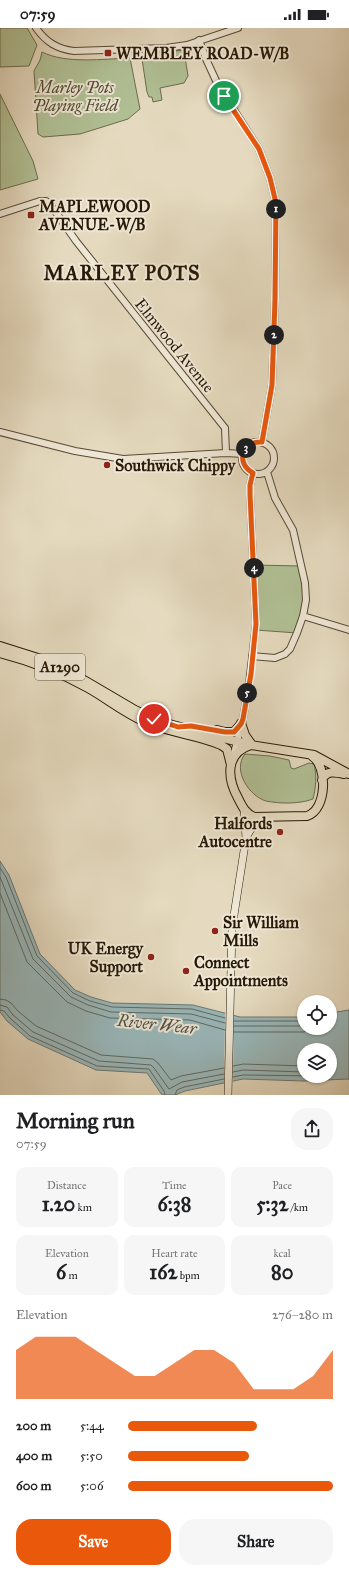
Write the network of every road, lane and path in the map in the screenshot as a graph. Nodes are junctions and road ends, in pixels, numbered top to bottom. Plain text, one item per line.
1 (36, 28) edge
2 (238, 28) edge
3 (199, 40) junction
4 (0, 214) edge
5 (0, 432) edge
6 (262, 442) junction
7 (226, 454) junction
8 (243, 454) junction
9 (267, 472) junction
10 (253, 473) junction
11 (303, 616) junction
12 (349, 630) edge
13 (0, 646) edge
14 (0, 653) edge
15 (252, 656) junction
16 (241, 724) junction
17 (178, 727) junction
18 (236, 741) junction
19 (251, 745) junction
20 (309, 754) junction
21 (231, 765) junction
22 (349, 774) edge
23 (322, 780) junction
24 (244, 809) junction
25 (272, 817) junction
26 (246, 838) junction
27 (228, 1095) edge

1 - 3 street
2 - 3 street
3 - 6 street
4 - 7 street, Elmwood Avenue
5 - 7 street
6 - 8 street
6 - 9 street
7 - 8 street
8 - 10 street
9 - 10 street
9 - 11 street
10 - 15 street
11 - 12 street
11 - 15 street
13 - 17 main road, A1290
14 - 21 main road, A1290
15 - 16 street
16 - 17 main road
16 - 18 street
16 - 19 main road
17 - 18 main road, A1290
18 - 19 main road, A1290
18 - 21 street
19 - 20 main road, A1290
19 - 21 main road
20 - 22 main road, A1290
20 - 23 main road, A1290
21 - 24 main road, A1290
22 - 23 main road, A1290
23 - 25 main road, A1290
24 - 25 main road, A1290
24 - 26 main road
25 - 26 main road
26 - 27 main road

